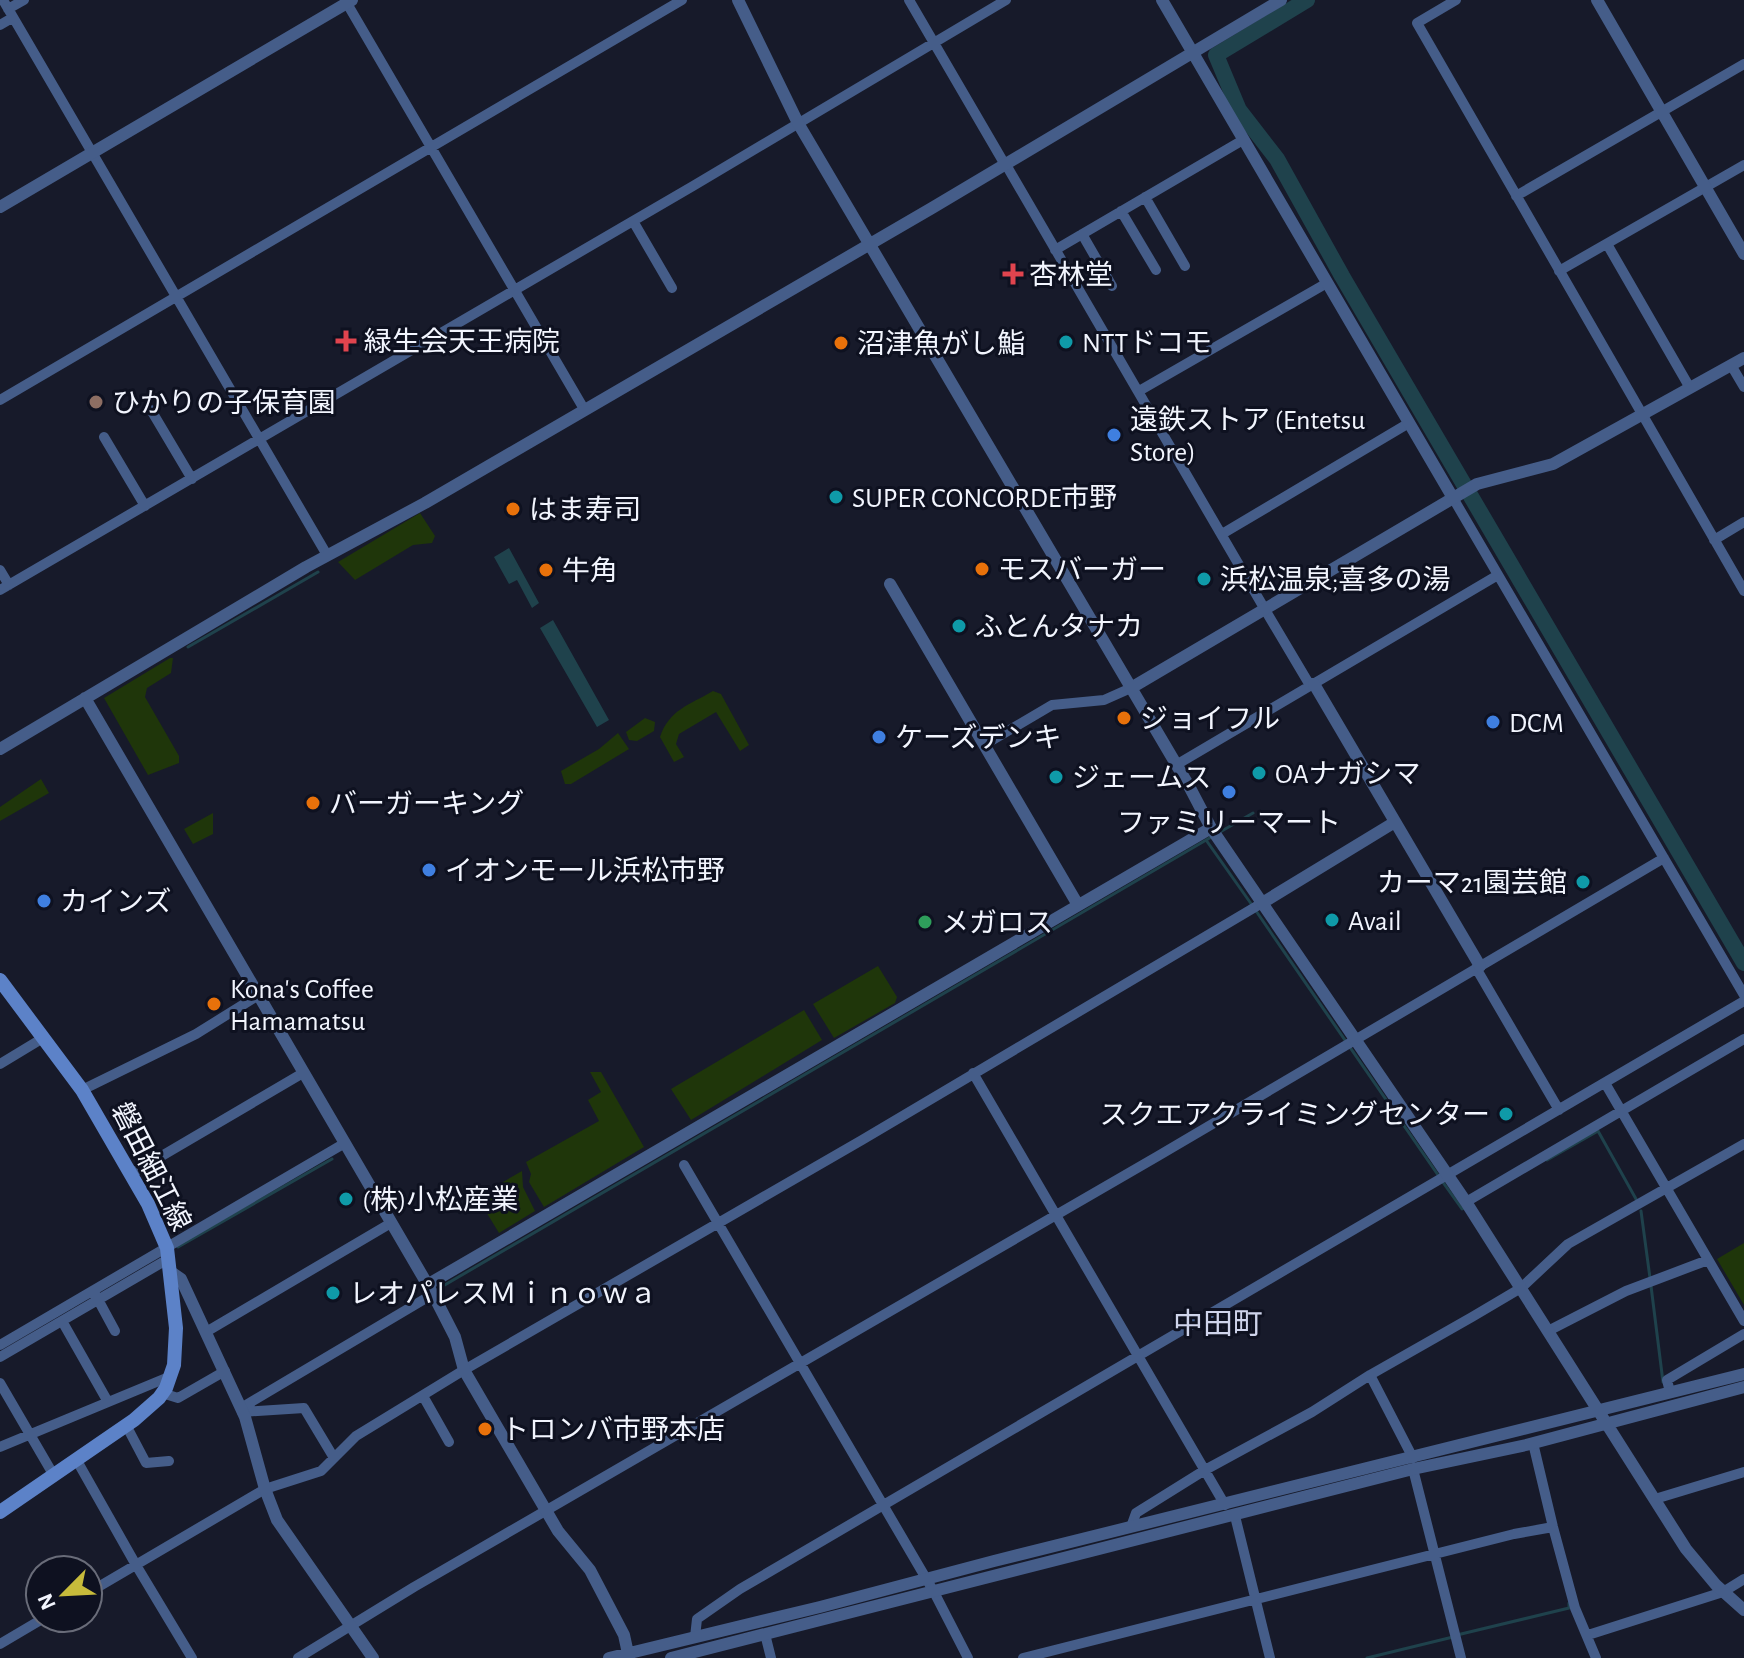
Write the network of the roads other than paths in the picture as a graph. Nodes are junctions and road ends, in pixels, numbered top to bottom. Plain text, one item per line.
1 (24, 0) edge
2 (682, 0) edge
3 (738, 0) edge
4 (909, 0) edge
5 (1006, 0) edge
6 (1162, 0) edge
7 (1281, 0) edge
8 (1456, 0) edge
9 (1597, 0) edge
10 (348, 1) edge
11 (8, 9) edge
12 (0, 25) edge
13 (934, 42) junction
14 (1193, 54) junction
15 (1744, 64) edge
16 (1661, 111) junction
17 (798, 123) junction
18 (1243, 140) junction
19 (431, 147) junction
20 (92, 151) junction
21 (1744, 165) edge
22 (1007, 167) junction
23 (1706, 187) junction
24 (1516, 196) junction
25 (1145, 197) junction
26 (0, 207) edge
27 (1121, 211) junction
28 (633, 221) junction
29 (1082, 234) junction
30 (869, 244) junction
31 (1607, 244) junction
32 (1055, 250) junction
33 (1744, 254) edge
34 (1185, 266) dead end
35 (1156, 270) dead end
36 (1559, 271) junction
37 (1327, 283) junction
38 (1112, 286) dead end
39 (672, 288) dead end
40 (514, 289) junction
41 (177, 296) junction
42 (1744, 358) edge
43 (1731, 365) junction
44 (1744, 387) edge
45 (1690, 388) junction
46 (1139, 391) junction
47 (0, 400) edge
48 (584, 409) junction
49 (151, 410) dead end
50 (1642, 414) junction
51 (1409, 423) junction
52 (104, 437) dead end
53 (259, 438) junction
54 (192, 479) junction
55 (1453, 498) junction
56 (145, 506) junction
57 (1744, 522) edge
58 (1222, 534) junction
59 (1714, 540) junction
60 (327, 555) junction
61 (0, 570) edge
62 (1498, 575) junction
63 (890, 584) dead end
64 (4, 587) edge
65 (1744, 591) edge
66 (1266, 608) junction
67 (1314, 684) junction
68 (1131, 688) junction
69 (85, 698) junction
70 (984, 745) junction
71 (0, 749) edge
72 (1176, 765) junction
73 (1395, 822) junction
74 (1205, 831) junction
75 (1664, 858) junction
76 (1262, 903) junction
77 (1078, 905) junction
78 (1478, 967) junction
79 (0, 980) edge
80 (1744, 995) edge
81 (257, 996) junction
82 (1744, 1001) edge
83 (43, 1038) junction
84 (1744, 1039) edge
85 (1354, 1040) junction
86 (0, 1064) edge
87 (303, 1073) junction
88 (973, 1073) junction
89 (1605, 1083) junction
90 (82, 1090) junction
91 (1559, 1110) junction
92 (1621, 1112) junction
93 (345, 1143) junction
94 (1744, 1144) edge
95 (684, 1165) dead end
96 (131, 1174) junction
97 (1448, 1175) junction
98 (1666, 1188) junction
99 (1466, 1202) junction
100 (1055, 1214) junction
101 (718, 1222) junction
102 (391, 1223) junction
103 (169, 1260) junction
104 (1708, 1260) junction
105 (1521, 1288) junction
106 (430, 1290) junction
107 (96, 1295) junction
108 (62, 1321) junction
109 (1744, 1321) edge
110 (115, 1331) dead end
111 (1548, 1331) junction
112 (206, 1332) junction
113 (1744, 1334) edge
114 (0, 1345) edge
115 (1138, 1356) junction
116 (0, 1357) edge
117 (800, 1364) junction
118 (464, 1370) junction
119 (225, 1371) junction
120 (1744, 1374) edge
121 (1370, 1375) junction
122 (171, 1376) junction
123 (0, 1383) edge
124 (1744, 1387) edge
125 (1670, 1392) junction
126 (162, 1393) junction
127 (423, 1396) junction
128 (108, 1402) junction
129 (242, 1410) junction
130 (1602, 1417) junction
131 (126, 1425) junction
132 (29, 1435) junction
133 (449, 1442) dead end
134 (1533, 1443) junction
135 (0, 1447) edge
136 (334, 1458) junction
137 (76, 1459) junction
138 (169, 1461) dead end
139 (1413, 1464) junction
140 (1205, 1470) junction
141 (1744, 1472) edge
142 (53, 1474) junction
143 (265, 1489) junction
144 (1655, 1499) junction
145 (882, 1505) junction
146 (1225, 1505) junction
147 (0, 1512) edge
148 (546, 1512) junction
149 (1235, 1516) junction
150 (1131, 1527) junction
151 (1553, 1527) junction
152 (1435, 1555) junction
153 (136, 1565) junction
154 (1744, 1579) edge
155 (926, 1580) junction
156 (104, 1584) edge
157 (934, 1592) junction
158 (1723, 1592) junction
159 (1255, 1600) junction
160 (1744, 1610) edge
161 (350, 1627) junction
162 (24, 1630) edge
163 (765, 1634) junction
164 (1588, 1635) junction
165 (695, 1637) junction
166 (0, 1644) edge
167 (628, 1656) edge
168 (192, 1658) edge
169 (298, 1658) edge
170 (373, 1658) edge
171 (609, 1658) edge
172 (671, 1658) edge
173 (771, 1658) edge
174 (968, 1658) edge
175 (1023, 1658) edge
176 (1270, 1658) edge
177 (1461, 1658) edge
178 (1596, 1658) edge

1 - 11 street
2 - 19 street
3 - 17 street
4 - 13 street
5 - 13 street
6 - 14 street
7 - 14 street
8 - 24 street
9 - 16 street
10 - 19 street
10 - 20 street
11 - 12 street
11 - 20 street
13 - 17 street
13 - 22 street
14 - 18 street
14 - 22 street
15 - 16 street
16 - 23 street
16 - 24 street
17 - 28 street
17 - 30 street
18 - 25 street
18 - 37 street
19 - 40 street
19 - 41 street
20 - 26 street
20 - 41 street
21 - 23 street
22 - 30 street
22 - 32 street
23 - 31 street
23 - 33 street
24 - 36 street
25 - 27 street
25 - 34 street
27 - 29 street
27 - 35 street
28 - 39 street
28 - 40 street
29 - 32 street
29 - 38 street
30 - 48 street
30 - 68 street
31 - 36 street
31 - 45 street
32 - 46 street
36 - 50 street
37 - 46 street
37 - 51 street
40 - 48 street
40 - 53 street
41 - 47 street
41 - 53 street
42 - 43 street
43 - 44 street
43 - 45 street
45 - 50 street
46 - 58 street
48 - 60 street
49 - 54 street
50 - 55 street
50 - 59 street
51 - 55 street
51 - 58 street
52 - 56 street
53 - 54 street
53 - 60 street
54 - 56 street
55 - 62 street
55 - 66 street
56 - 64 street
57 - 59 street
58 - 66 street
59 - 65 street
60 - 69 street
61 - 64 street
62 - 67 street
62 - 75 street
63 - 70 street
66 - 67 street
66 - 68 street
67 - 72 street
67 - 73 street
68 - 70 street
68 - 72 street
69 - 71 street
69 - 81 street
70 - 77 street
72 - 74 street
73 - 76 street
73 - 78 street
74 - 76 street
74 - 77 street
75 - 78 street
75 - 80 street
76 - 85 street
76 - 88 street
77 - 106 street
78 - 85 street
78 - 91 street
79 - 83 main road, 磐田細江線
81 - 87 street
81 - 90 street
82 - 89 street
83 - 86 street
83 - 90 main road, 磐田細江線
84 - 92 street
85 - 97 street
85 - 100 street
87 - 93 street
87 - 96 street
88 - 100 street
88 - 101 street
89 - 91 street
89 - 92 street
90 - 96 main road, 磐田細江線
91 - 97 street
92 - 98 street
92 - 99 street
93 - 102 street
93 - 103 street
94 - 98 street
95 - 101 street
96 - 103 main road, 磐田細江線
97 - 99 street
97 - 115 street
98 - 104 street
98 - 105 street
99 - 105 street
100 - 115 street
100 - 117 street
101 - 117 street
101 - 118 street
102 - 106 street
102 - 112 street
103 - 107 street
103 - 112 street
103 - 122 main road, 磐田細江線
104 - 109 street
104 - 111 street
105 - 111 street
105 - 121 street
106 - 118 street
106 - 129 street
107 - 108 street
107 - 110 street
107 - 114 street
108 - 116 street
108 - 128 street
111 - 130 street
112 - 119 street
113 - 125 street
115 - 140 street
115 - 145 street
117 - 145 street
117 - 148 street
118 - 127 street
118 - 148 street
119 - 126 street
119 - 129 street
120 - 125 street
121 - 139 street
121 - 140 street
122 - 126 main road, 磐田細江線
122 - 128 street
123 - 132 street
124 - 130 street
125 - 130 street
126 - 131 main road, 磐田細江線
127 - 133 street
127 - 136 street
128 - 132 street
129 - 136 street
129 - 143 street
130 - 134 street
130 - 139 street
130 - 144 street
131 - 137 main road, 磐田細江線
131 - 138 street
132 - 135 street
132 - 142 street
134 - 139 street
134 - 151 street
136 - 143 street
137 - 142 main road, 磐田細江線
137 - 153 street
139 - 146 street
139 - 149 street
139 - 152 street
140 - 146 street
140 - 150 street
141 - 144 street
142 - 147 main road, 磐田細江線
143 - 153 street
143 - 161 street
144 - 158 street
145 - 155 street
145 - 165 street
146 - 150 street
148 - 161 street
148 - 167 street
149 - 157 street
149 - 159 street
150 - 155 street
151 - 152 street
151 - 164 street
152 - 159 street
152 - 177 street
153 - 156 street
153 - 168 street
154 - 158 street
155 - 157 street
155 - 165 street
157 - 163 street
157 - 174 street
158 - 160 street
158 - 164 street
159 - 175 street
159 - 176 street
161 - 169 street
161 - 170 street
162 - 166 street
163 - 172 street
163 - 173 street
164 - 178 street
165 - 167 street
167 - 171 street

